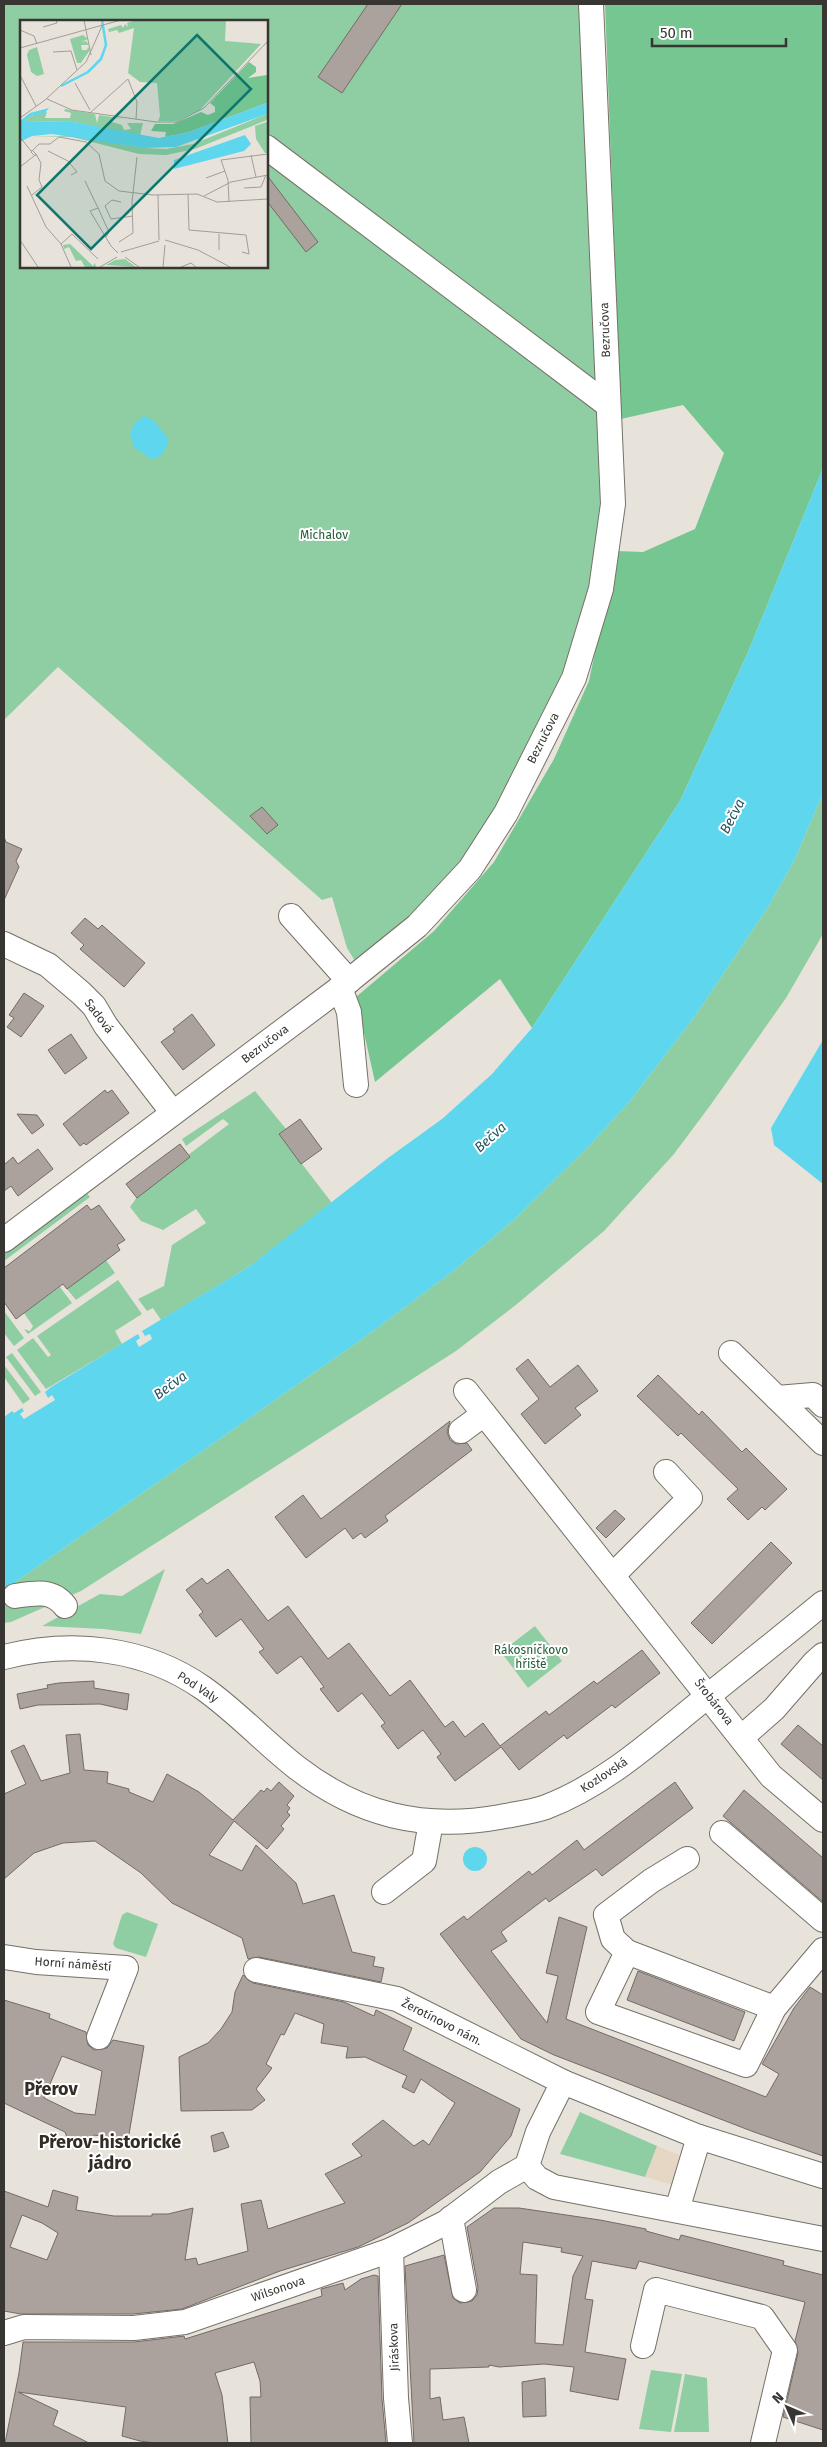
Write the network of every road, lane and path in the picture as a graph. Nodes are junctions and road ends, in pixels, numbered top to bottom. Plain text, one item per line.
1 (591, 4) edge
2 (268, 149) edge
3 (608, 404) junction
4 (291, 916) dead end
5 (4, 944) edge
6 (345, 984) junction
7 (356, 1085) dead end
8 (173, 1113) junction
9 (4, 1240) edge
10 (731, 1353) dead end
11 (466, 1391) dead end
12 (777, 1398) junction
13 (823, 1405) edge
14 (484, 1414) junction
15 (461, 1431) dead end
16 (823, 1443) edge
17 (666, 1472) dead end
18 (613, 1575) junction
19 (15, 1596) dead end
20 (823, 1603) edge
21 (65, 1606) dead end
22 (823, 1655) edge
23 (4, 1657) edge
24 (708, 1696) junction
25 (742, 1737) junction
26 (340, 1795) joint
27 (823, 1820) edge
28 (431, 1822) junction
29 (722, 1833) dead end
30 (687, 1859) dead end
31 (384, 1892) dead end
32 (823, 1920) edge
33 (823, 1950) edge
34 (627, 1952) junction
35 (4, 1957) edge
36 (256, 1970) dead end
37 (774, 2008) junction
38 (99, 2037) dead end
39 (563, 2082) junction
40 (700, 2137) junction
41 (527, 2166) junction
42 (823, 2176) edge
43 (677, 2210) junction
44 (451, 2218) junction
45 (823, 2239) edge
46 (391, 2250) junction
47 (464, 2290) dead end
48 (4, 2333) edge
49 (643, 2346) dead end
50 (400, 2443) edge
51 (763, 2443) edge

1 - 3 street, Bezručova
2 - 3 street
3 - 6 street, Bezručova
4 - 6 street
5 - 8 street, Sadová
6 - 7 street
6 - 8 street, Bezručova
8 - 9 street, Bezručova
10 - 12 street
11 - 14 street, Šrobárova
12 - 13 street
12 - 16 street
14 - 15 street
14 - 18 street, Šrobárova
17 - 18 street
18 - 24 street, Šrobárova
19 - 21 street
20 - 24 street, Kozlovská
22 - 25 street
23 - 26 street, Pod Valy
24 - 25 street, Šrobárova
24 - 28 street, Kozlovská
25 - 27 street, Šrobárova
26 - 28 street, Kozlovská
28 - 31 street
29 - 32 street
30 - 34 street
33 - 37 street
34 - 37 street
34 - 37 street
35 - 38 street, Horní náměstí
36 - 39 street, Žerotínovo nám.
39 - 40 street, Žerotínovo nám.
39 - 41 street
40 - 42 street, Žerotínovo nám.
40 - 43 street
41 - 43 street
41 - 44 street, Wilsonova
43 - 45 street
44 - 46 street, Wilsonova
44 - 47 street
46 - 48 street, Wilsonova
46 - 50 street, Jiráskova
49 - 51 street

